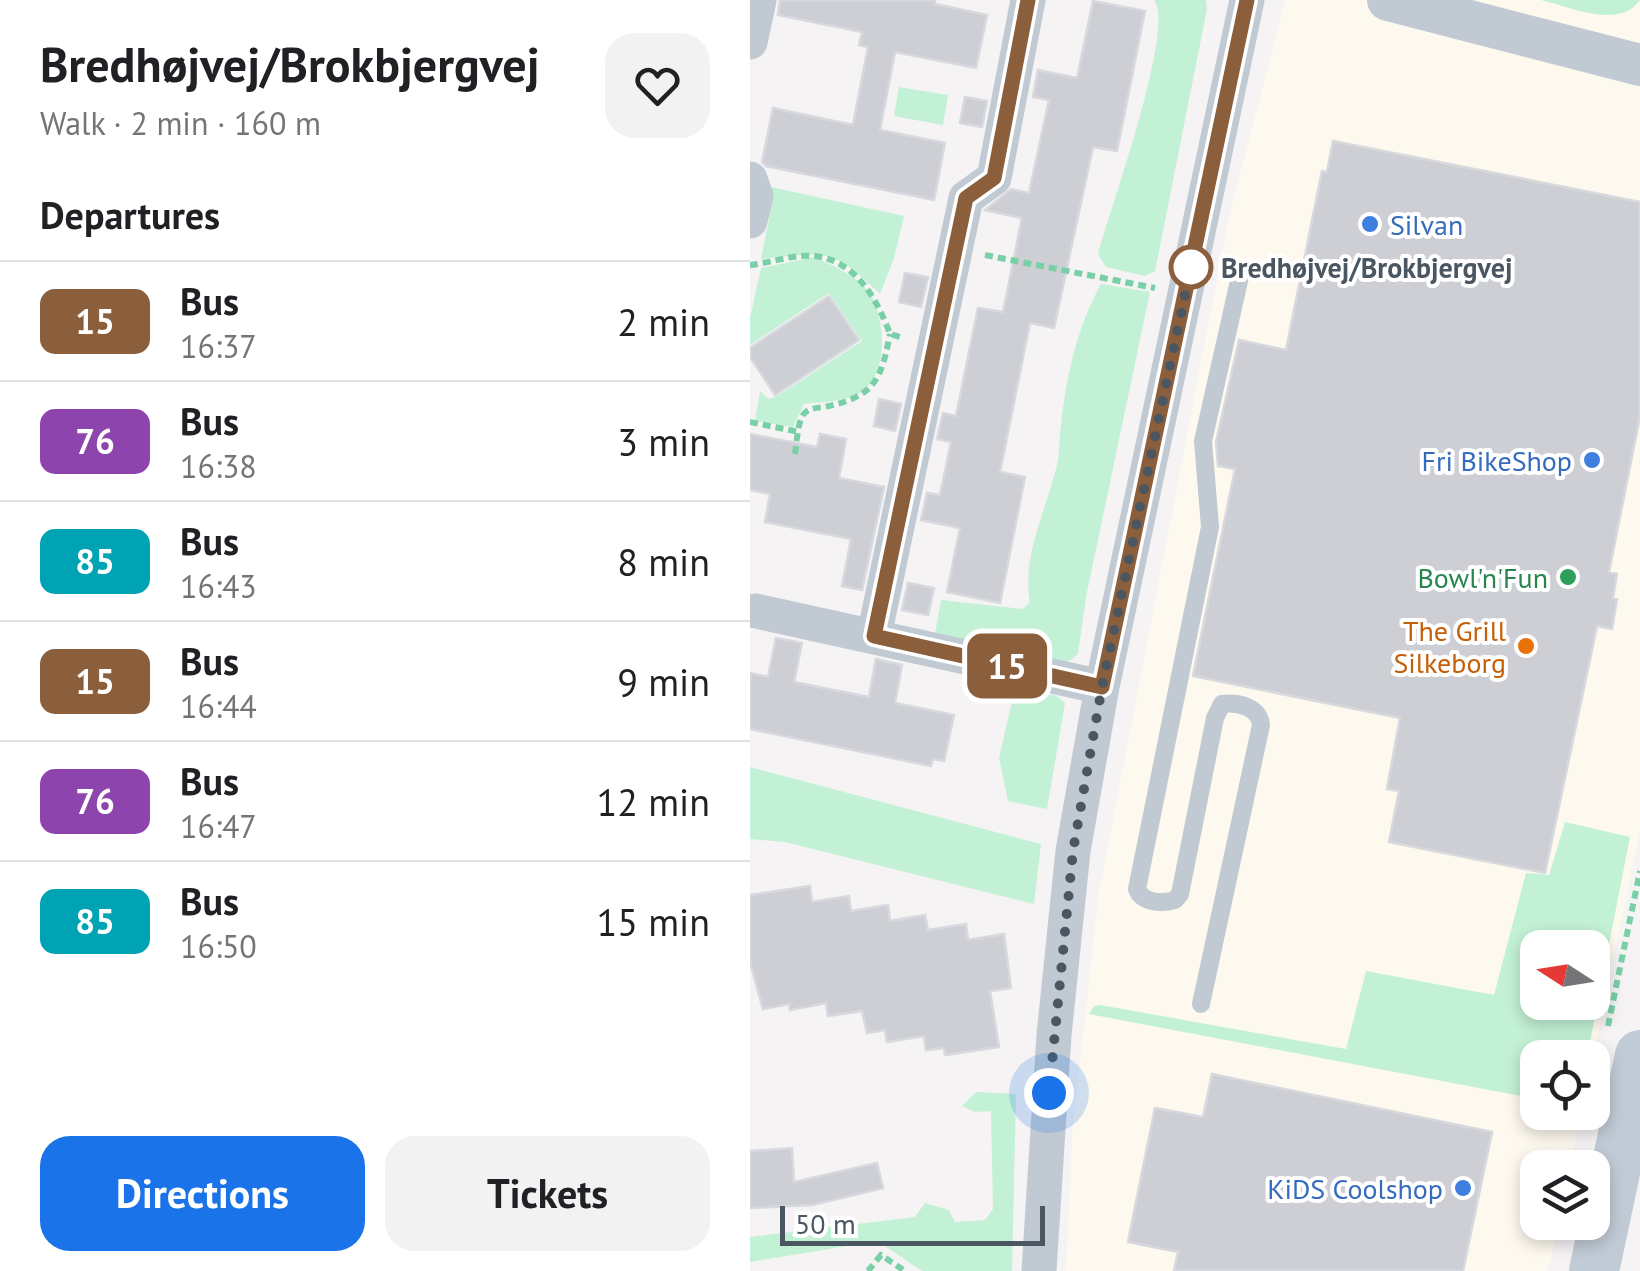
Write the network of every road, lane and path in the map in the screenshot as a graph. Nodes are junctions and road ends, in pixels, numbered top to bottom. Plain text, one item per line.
1 (759, 0) edge
2 (1028, 0) edge
3 (1247, 0) edge
4 (1388, 0) edge
5 (750, 42) edge
6 (1640, 66) edge
7 (750, 179) edge
8 (750, 221) edge
9 (955, 249) junction
10 (750, 265) edge
11 (1241, 272) dead end
12 (1185, 294) junction
13 (890, 334) junction
14 (934, 346) junction
15 (750, 422) edge
16 (799, 432) junction
17 (795, 454) dead end
18 (756, 611) dead end
19 (874, 636) junction
20 (1102, 687) junction
21 (1640, 871) edge
22 (1202, 1004) dead end
23 (1624, 1041) edge
24 (868, 1271) edge
25 (905, 1271) edge
26 (1040, 1271) edge
27 (1594, 1271) edge

1 - 5 street
2 - 9 street
3 - 12 street
4 - 6 street
7 - 8 street
9 - 12 path
9 - 14 street
10 - 13 path
11 - 22 lane
12 - 20 street
13 - 14 path
13 - 16 path
14 - 19 street
15 - 16 path
16 - 17 path
18 - 19 street
19 - 20 street
20 - 26 street
21 - 23 path
23 - 27 main road
24 - 25 path

